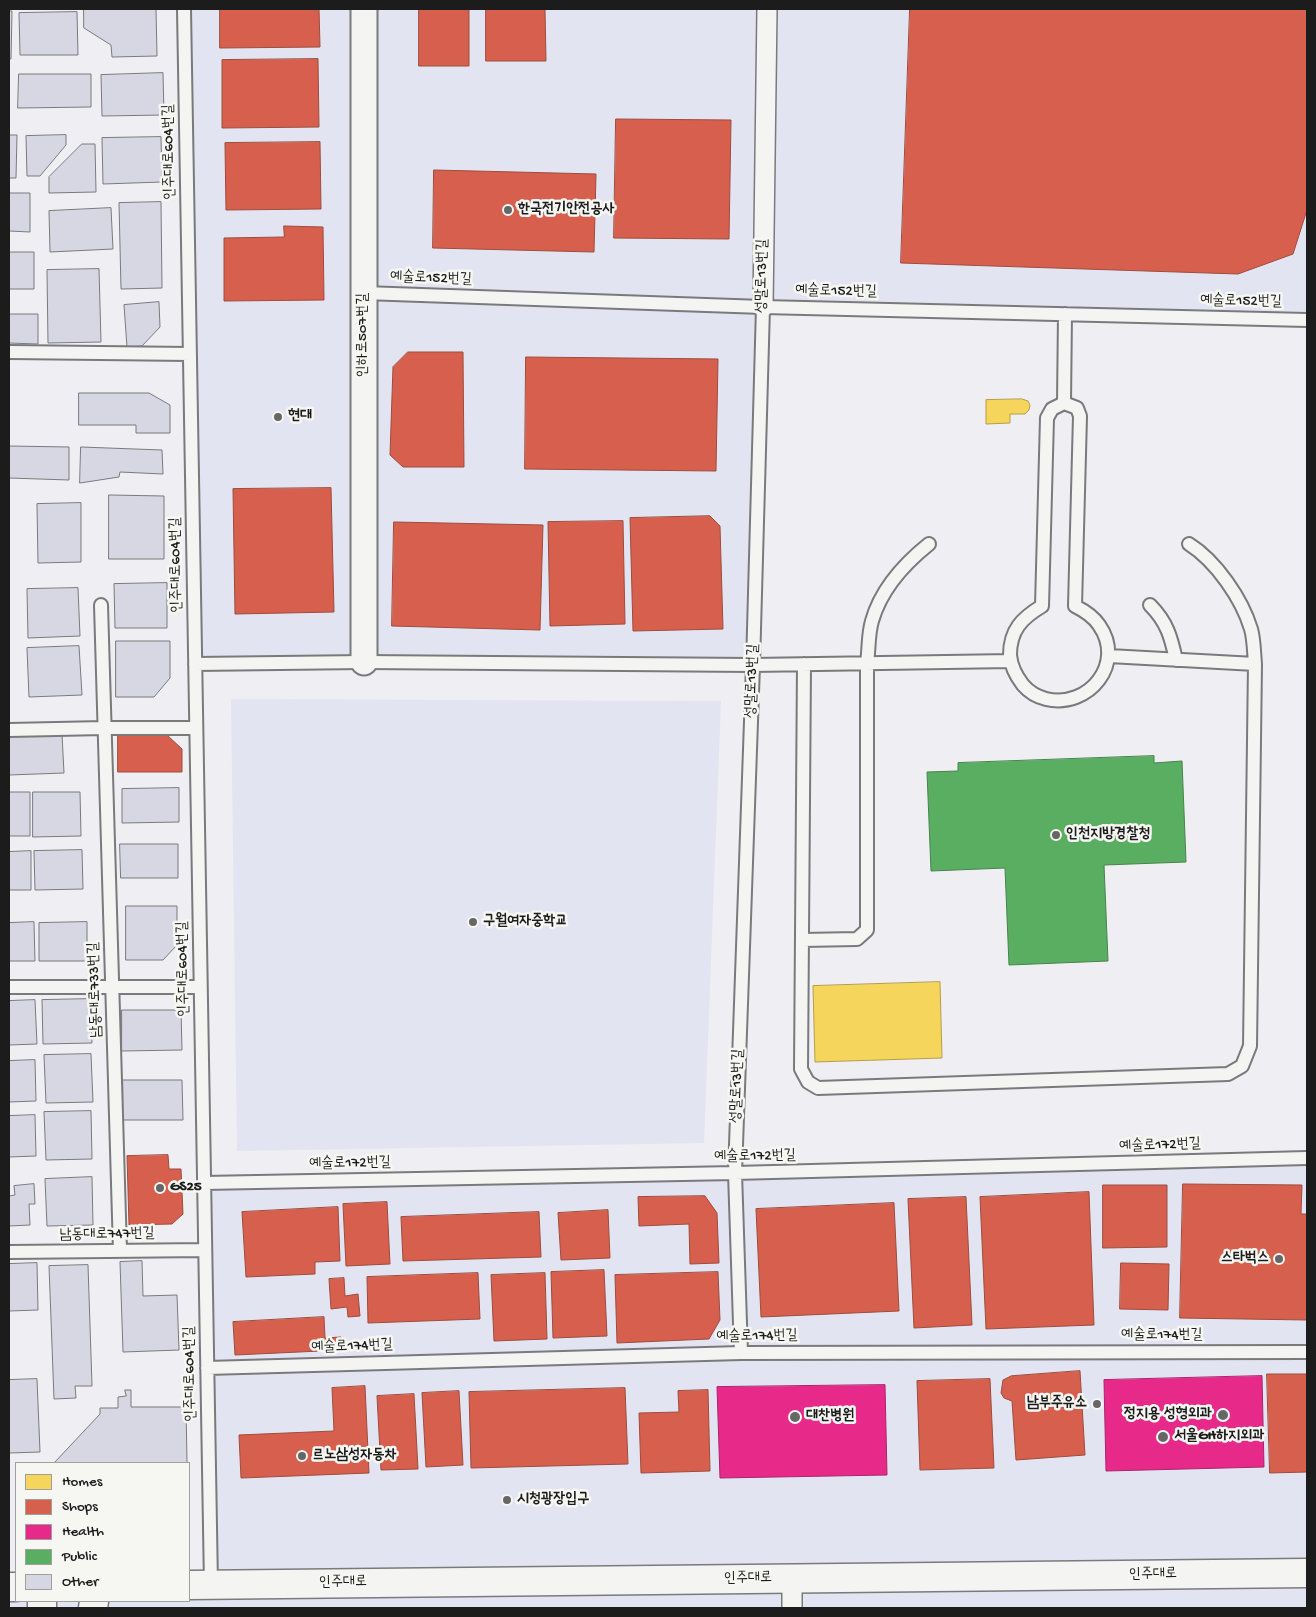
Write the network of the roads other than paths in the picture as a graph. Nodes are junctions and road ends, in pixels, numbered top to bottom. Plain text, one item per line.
1 (184, 9) edge
2 (364, 9) edge
3 (767, 9) edge
4 (364, 293) junction
5 (763, 307) junction
6 (1066, 314) junction
7 (1307, 320) edge
8 (9, 352) edge
9 (190, 354) junction
10 (1064, 403) junction
11 (929, 544) dead end
12 (1189, 544) dead end
13 (1150, 605) dead end
14 (101, 606) dead end
15 (1109, 656) junction
16 (1176, 660) junction
17 (1010, 661) junction
18 (364, 662) junction
19 (867, 663) junction
20 (195, 664) junction
21 (804, 664) junction
22 (1255, 664) junction
23 (753, 665) junction
24 (104, 728) junction
25 (196, 728) junction
26 (9, 730) edge
27 (802, 940) junction
28 (9, 987) edge
29 (200, 987) junction
30 (112, 988) junction
31 (1307, 1158) edge
32 (735, 1174) junction
33 (204, 1183) junction
34 (205, 1250) junction
35 (120, 1251) junction
36 (9, 1252) edge
37 (1307, 1352) edge
38 (740, 1353) junction
39 (207, 1368) junction
40 (1307, 1573) edge
41 (792, 1578) junction
42 (200, 1585) edge
43 (792, 1608) edge

1 - 9 lane, 인주대로604번길
2 - 4 street, 인하로507번길
3 - 5 street, 성말로13번길
4 - 5 lane, 예술로152번길
4 - 18 street, 인하로507번길
5 - 6 lane, 예술로152번길
5 - 23 lane, 성말로13번길
6 - 7 lane, 예술로152번길
6 - 10 lane
8 - 9 lane
9 - 20 lane, 인주대로604번길
10 - 15 lane
10 - 17 lane
11 - 19 lane
12 - 22 lane
13 - 16 lane
14 - 24 lane, 남동대로733번길
15 - 16 lane
15 - 17 lane
16 - 22 lane
17 - 19 lane
18 - 20 lane
18 - 23 lane
19 - 21 lane
19 - 27 lane
20 - 25 lane, 인주대로604번길
21 - 23 lane
21 - 27 lane
22 - 27 lane
23 - 32 lane, 성말로13번길
24 - 25 lane
24 - 26 lane
24 - 30 lane, 남동대로733번길
25 - 29 lane, 인주대로604번길
28 - 30 lane
29 - 30 lane
29 - 33 lane, 인주대로604번길
30 - 35 lane, 남동대로733번길
31 - 32 lane, 예술로172번길
32 - 33 lane, 예술로172번길
32 - 38 lane, 성말로13번길
33 - 34 lane, 인주대로604번길
34 - 35 lane, 남동대로747번길
34 - 39 lane, 인주대로604번길
35 - 36 lane, 남동대로747번길
37 - 38 lane, 예술로174번길
38 - 39 lane, 예술로174번길
39 - 42 lane, 인주대로604번길
40 - 41 main road, 인주대로
41 - 42 main road, 인주대로
41 - 43 street

